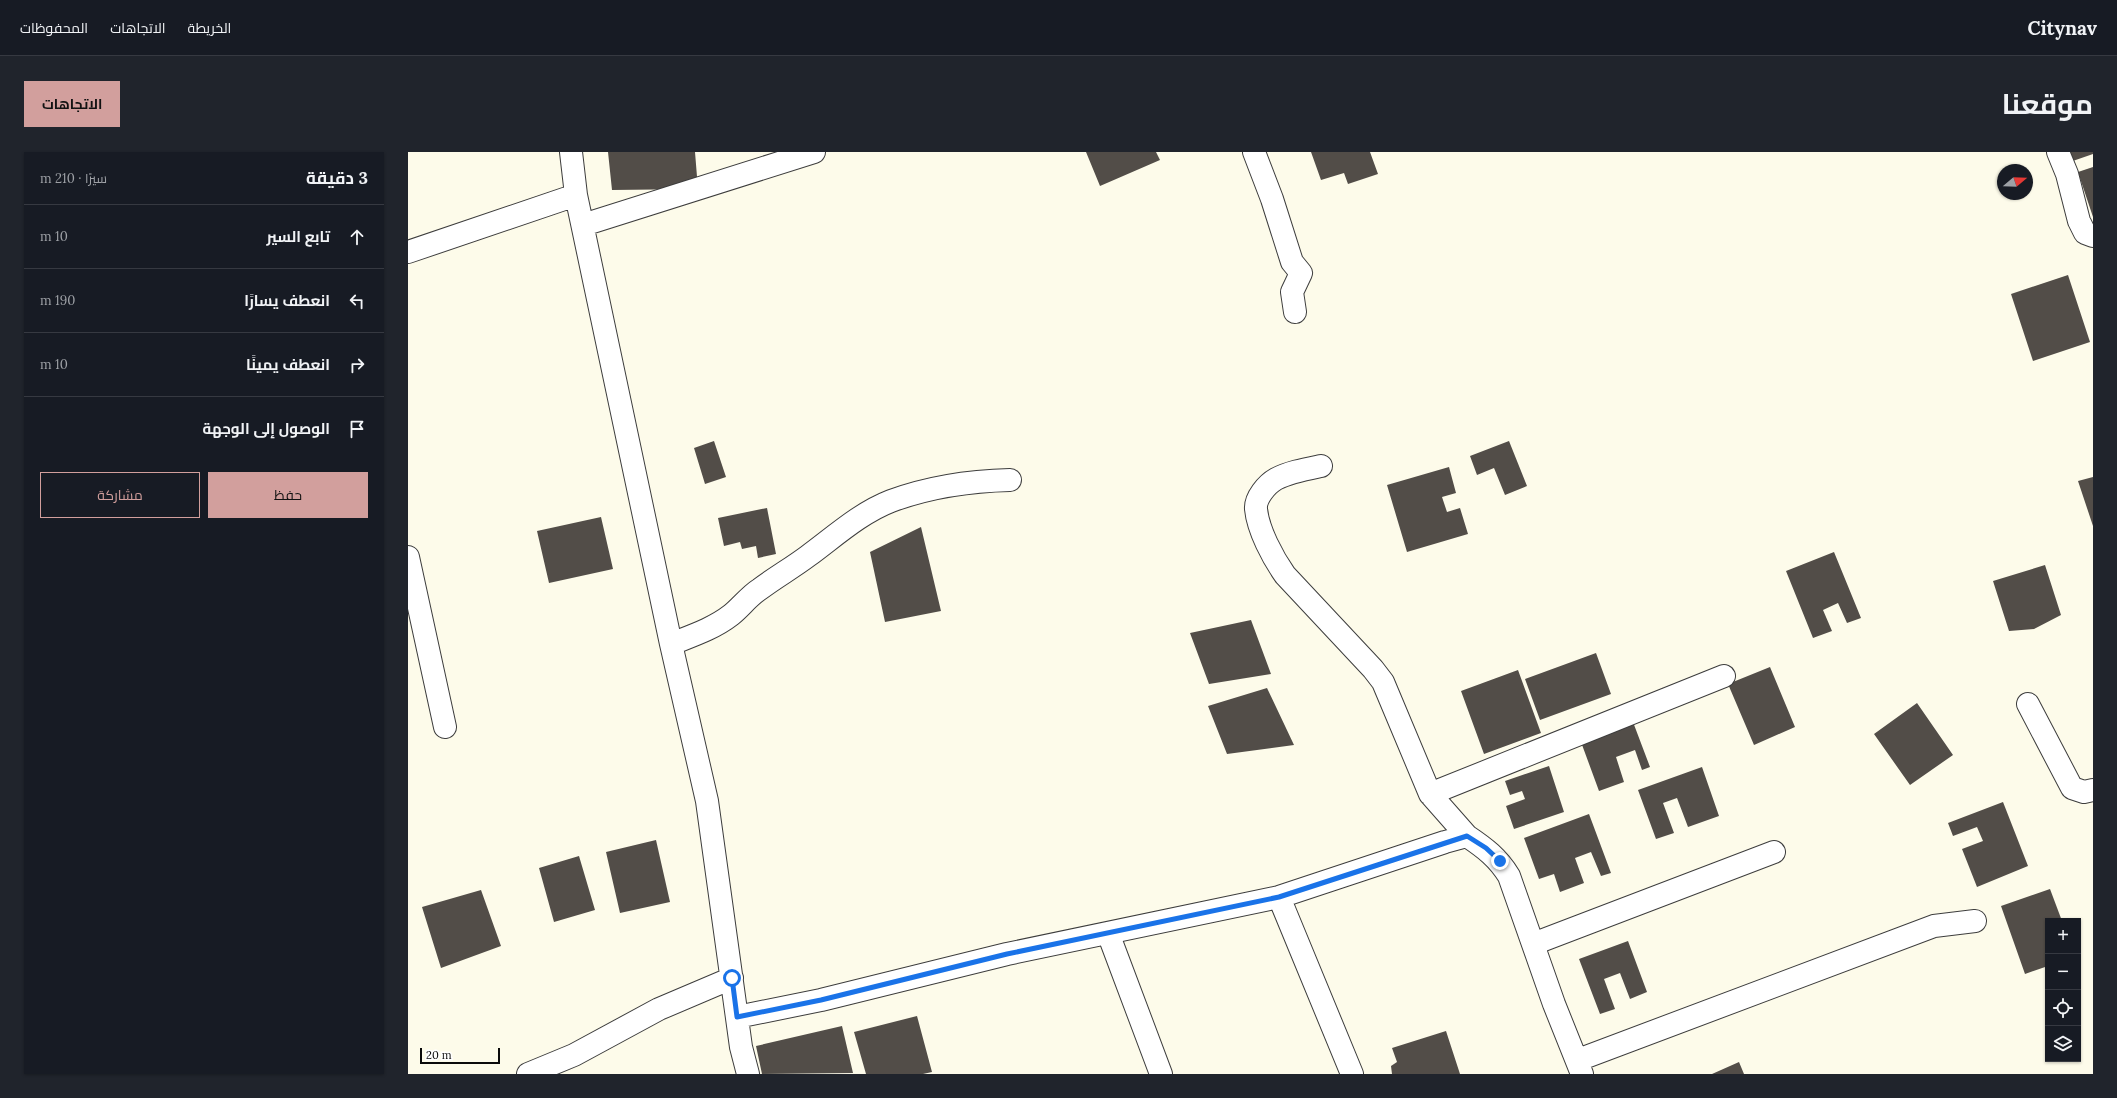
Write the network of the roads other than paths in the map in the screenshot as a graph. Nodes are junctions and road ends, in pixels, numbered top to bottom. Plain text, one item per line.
1 (571, 152) edge
2 (814, 152) edge
3 (1254, 152) edge
4 (2058, 152) edge
5 (576, 195) junction
6 (583, 225) junction
7 (2093, 236) edge
8 (408, 252) edge
9 (1295, 312) dead end
10 (1320, 466) dead end
11 (1010, 480) dead end
12 (408, 557) edge
13 (671, 644) junction
14 (1724, 676) dead end
15 (2028, 704) dead end
16 (445, 727) dead end
17 (2093, 790) edge
18 (1430, 794) junction
19 (1467, 836) junction
20 (1774, 852) dead end
21 (1279, 897) junction
22 (1975, 921) dead end
23 (1108, 933) junction
24 (1533, 944) junction
25 (732, 978) junction
26 (737, 1017) junction
27 (1580, 1067) edge
28 (528, 1074) edge
29 (748, 1074) edge
30 (1161, 1074) edge
31 (1352, 1074) edge

1 - 5 street
2 - 6 street
3 - 9 street
4 - 7 street
5 - 6 street
5 - 8 street
6 - 13 street
10 - 18 street
11 - 13 street
12 - 16 street
13 - 25 street
14 - 18 street
15 - 17 street
18 - 19 street
19 - 21 street
19 - 24 street
20 - 24 street
21 - 23 street
21 - 31 street
22 - 27 street
23 - 26 street
23 - 30 street
24 - 27 street
25 - 26 street
25 - 28 street
26 - 29 street

